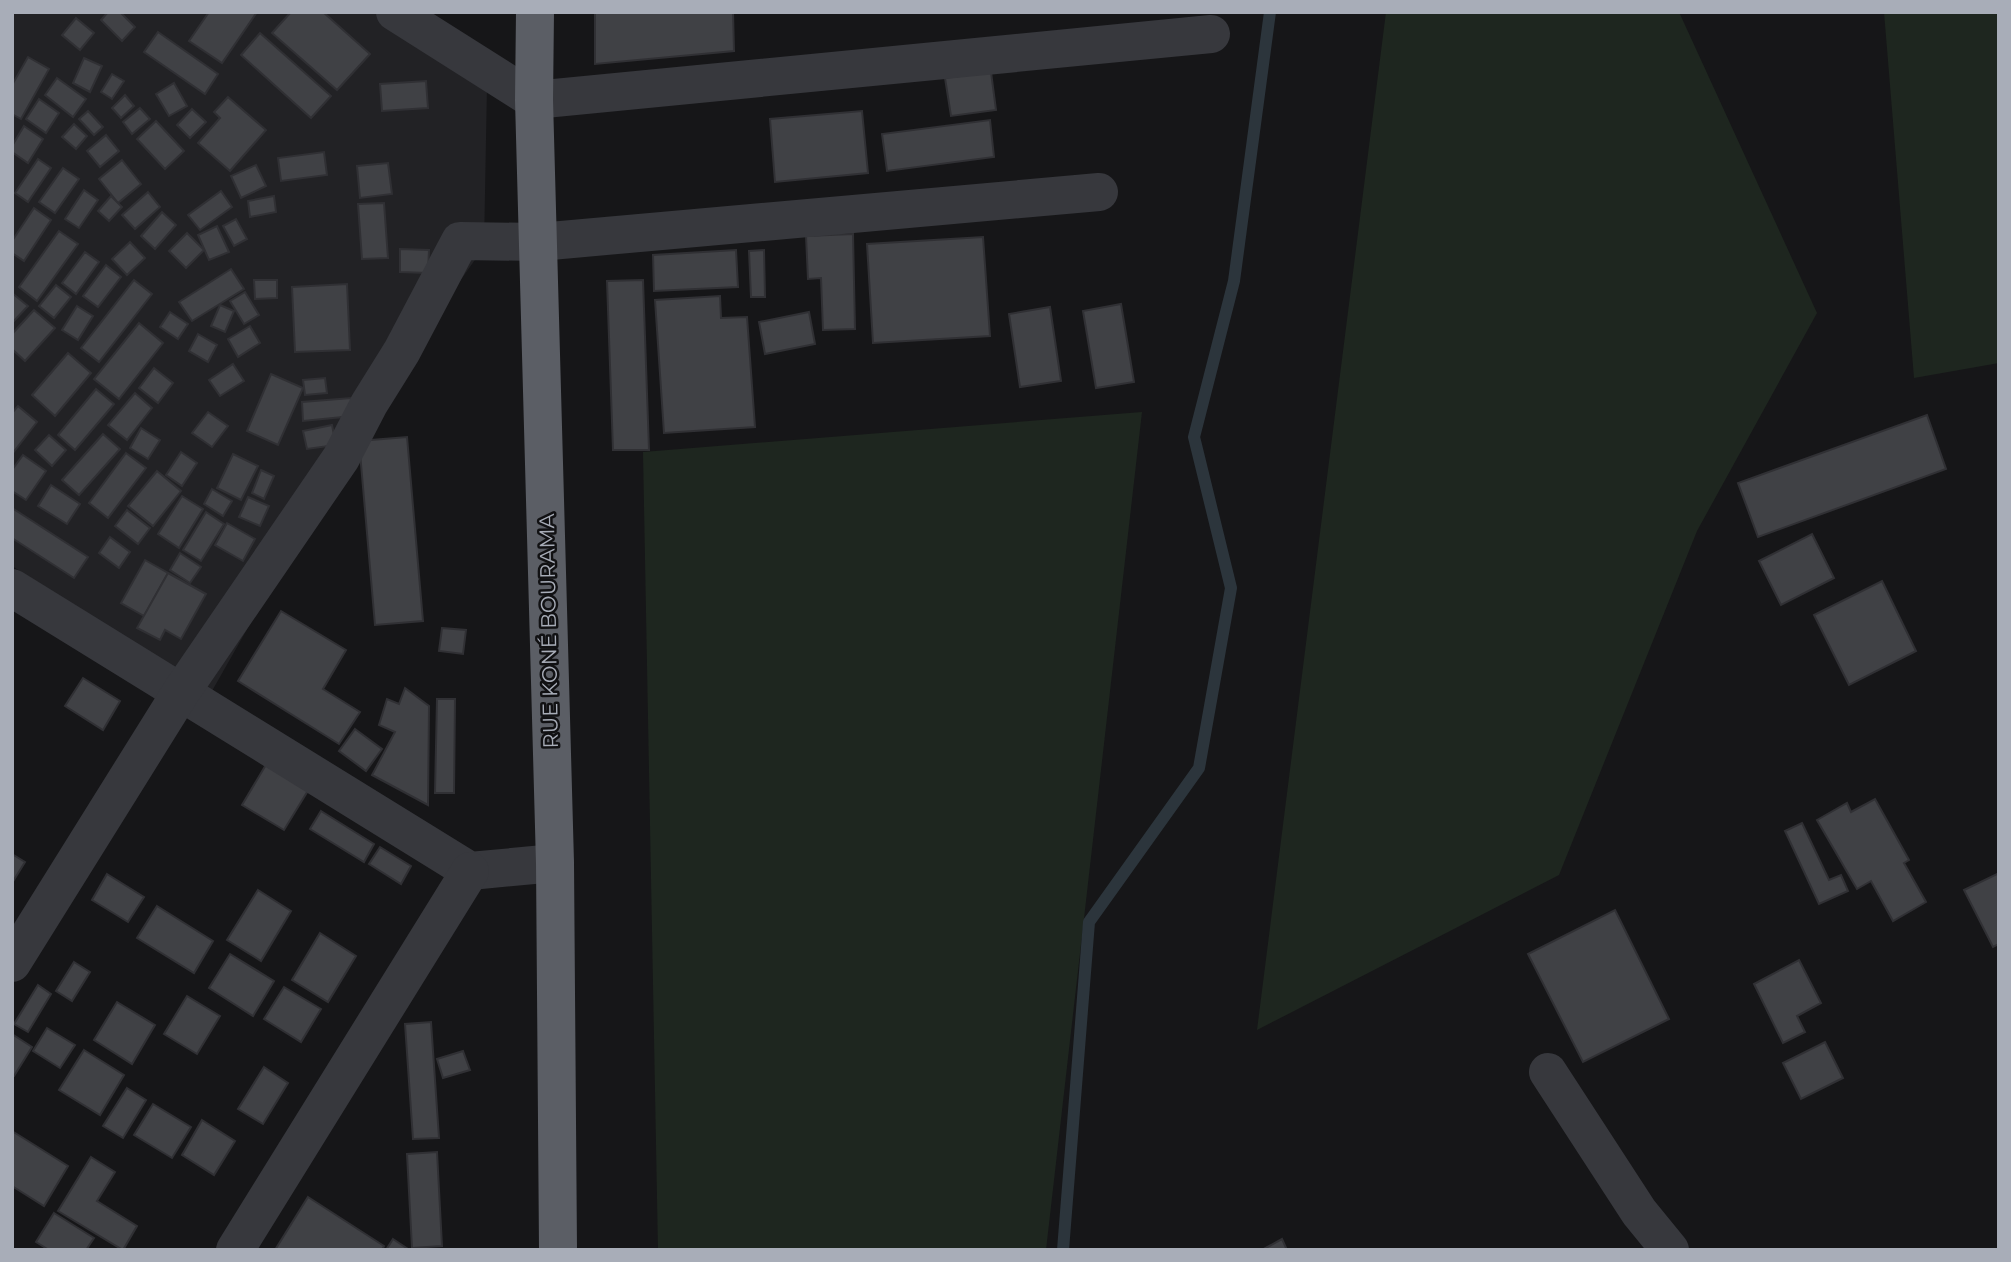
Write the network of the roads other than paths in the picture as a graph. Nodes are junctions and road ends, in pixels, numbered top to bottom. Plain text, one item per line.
1 (395, 12) edge
2 (535, 12) edge
3 (1211, 34) dead end
4 (534, 100) junction
5 (1100, 191) dead end
6 (539, 242) junction
7 (12, 588) edge
8 (181, 692) junction
9 (555, 863) junction
10 (470, 871) junction
11 (12, 963) edge
12 (1548, 1072) dead end
13 (235, 1250) edge
14 (558, 1250) edge
15 (1670, 1250) edge

1 - 4 street
2 - 4 highway, RUE KONÉ BOURAMA
3 - 4 street
4 - 6 highway, RUE KONÉ BOURAMA
5 - 6 street
6 - 8 street
6 - 9 highway, RUE KONÉ BOURAMA
7 - 8 street
8 - 10 street
8 - 11 street
9 - 10 street
9 - 14 highway, RUE KONÉ BOURAMA
10 - 13 street
12 - 15 street

